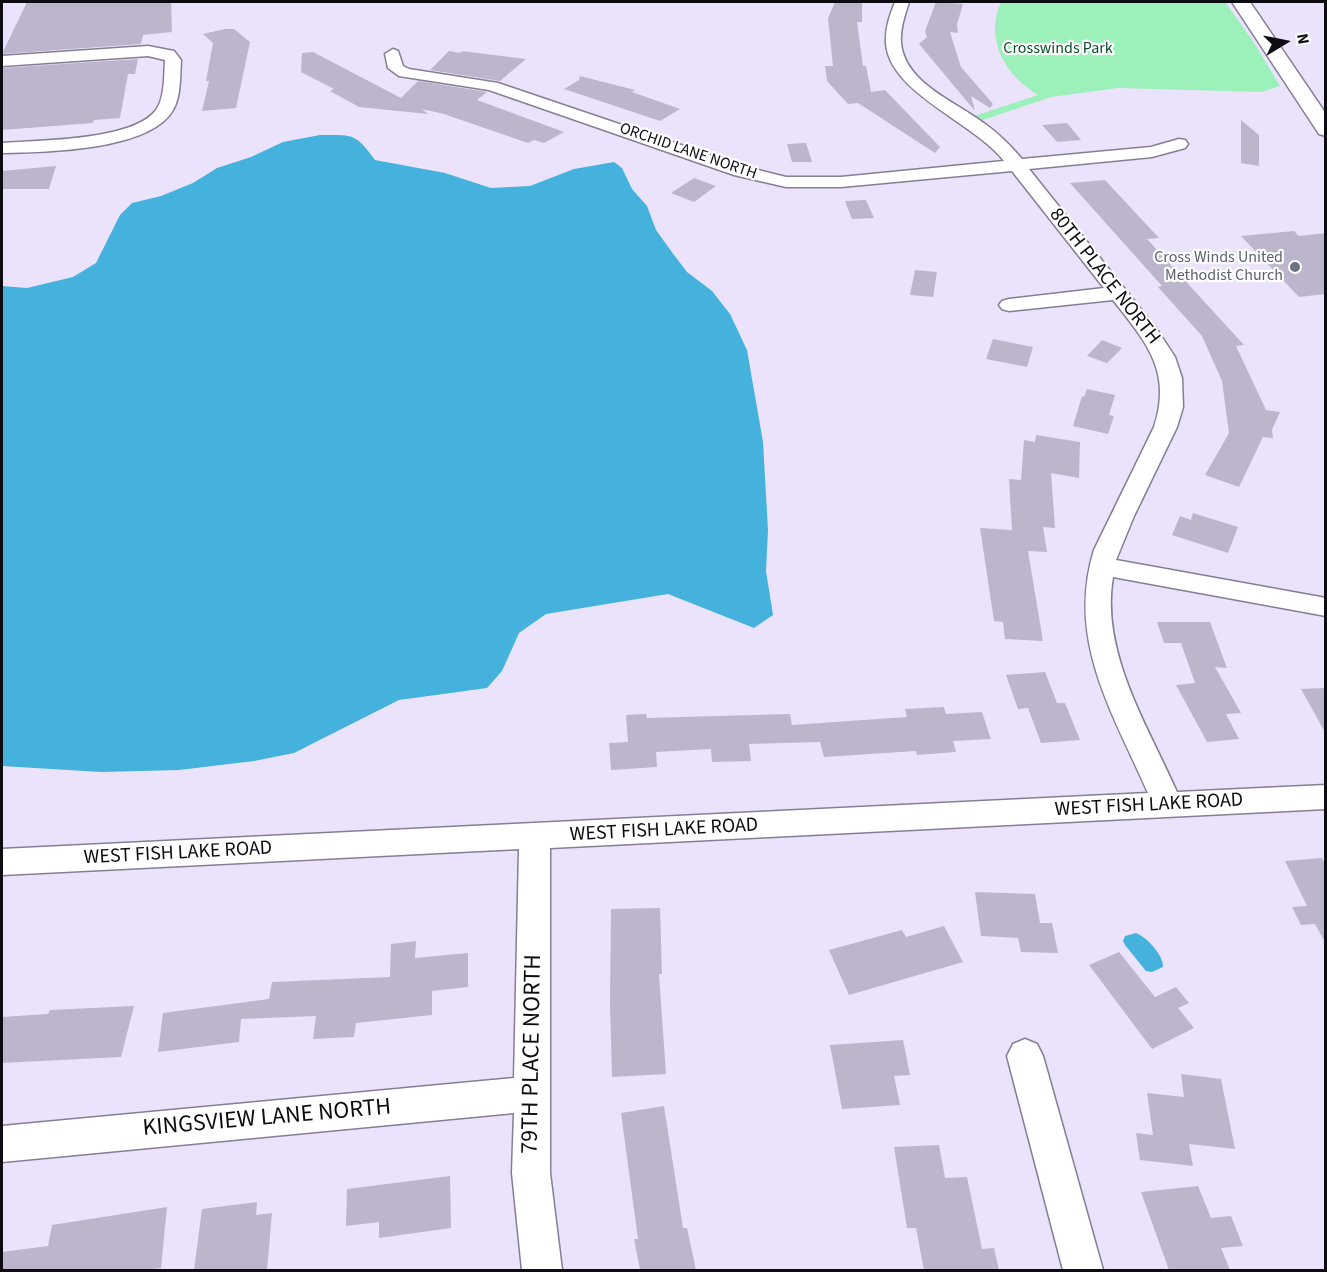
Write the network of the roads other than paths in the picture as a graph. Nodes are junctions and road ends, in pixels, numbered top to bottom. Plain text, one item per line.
1 (902, 2) edge
2 (1241, 2) edge
3 (393, 54) dead end
4 (2, 61) edge
5 (1326, 130) edge
6 (1179, 144) dead end
7 (2, 148) edge
8 (1016, 165) junction
9 (1118, 293) junction
10 (1009, 305) dead end
11 (1101, 566) junction
12 (1326, 608) edge
13 (1326, 797) edge
14 (1168, 805) junction
15 (534, 837) junction
16 (2, 862) edge
17 (1025, 1056) dead end
18 (532, 1094) junction
19 (2, 1144) edge
20 (542, 1270) edge
21 (1083, 1270) edge

1 - 8 street, 80TH PLACE NORTH
2 - 5 main road
3 - 8 street, ORCHID LANE NORTH
4 - 7 street
6 - 8 street, ORCHID LANE NORTH
8 - 9 street, 80TH PLACE NORTH
9 - 10 street
9 - 11 street, 80TH PLACE NORTH
11 - 12 street
11 - 14 street, 80TH PLACE NORTH
13 - 14 street, WEST FISH LAKE ROAD
14 - 15 street, WEST FISH LAKE ROAD
15 - 16 street, WEST FISH LAKE ROAD
15 - 18 street, 79TH PLACE NORTH
17 - 21 street
18 - 19 street, KINGSVIEW LANE NORTH
18 - 20 street, 79TH PLACE NORTH

